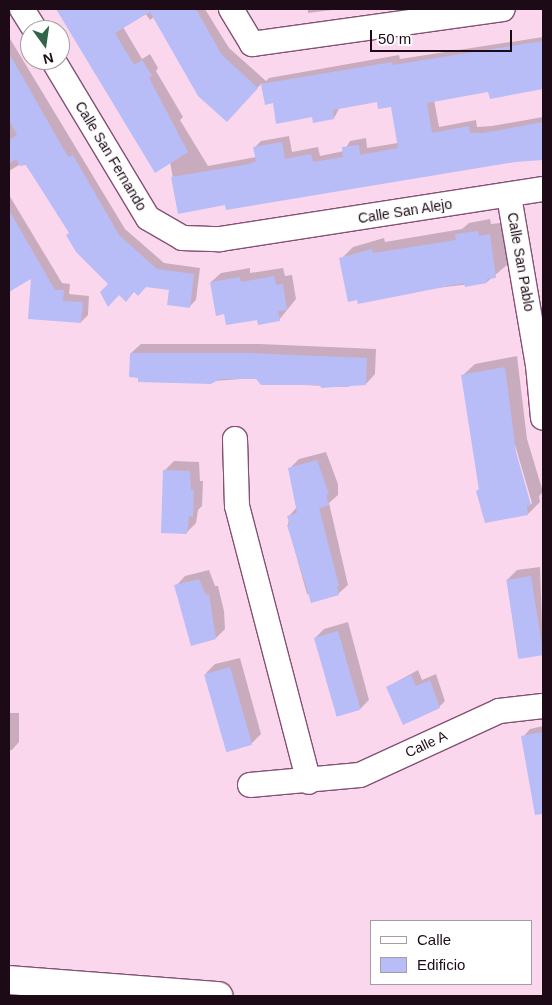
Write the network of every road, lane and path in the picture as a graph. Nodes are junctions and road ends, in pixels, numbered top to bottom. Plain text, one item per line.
1 (22, 9) edge
2 (231, 9) edge
3 (503, 9) edge
4 (29, 20) edge
5 (59, 70) edge
6 (543, 189) edge
7 (509, 196) junction
8 (182, 238) joint
9 (541, 364) edge
10 (543, 418) edge
11 (235, 439) dead end
12 (543, 706) edge
13 (309, 782) junction
14 (250, 785) dead end
15 (9, 980) edge
16 (218, 996) edge

1 - 4 street
2 - 3 street
5 - 8 street, Calle San Fernando
6 - 7 street, Calle San Alejo
7 - 8 street, Calle San Alejo
7 - 9 street, Calle San Pablo
9 - 10 street, Calle San Pablo
11 - 13 street
12 - 13 street, Calle A
13 - 14 street, Calle A
15 - 16 main road

